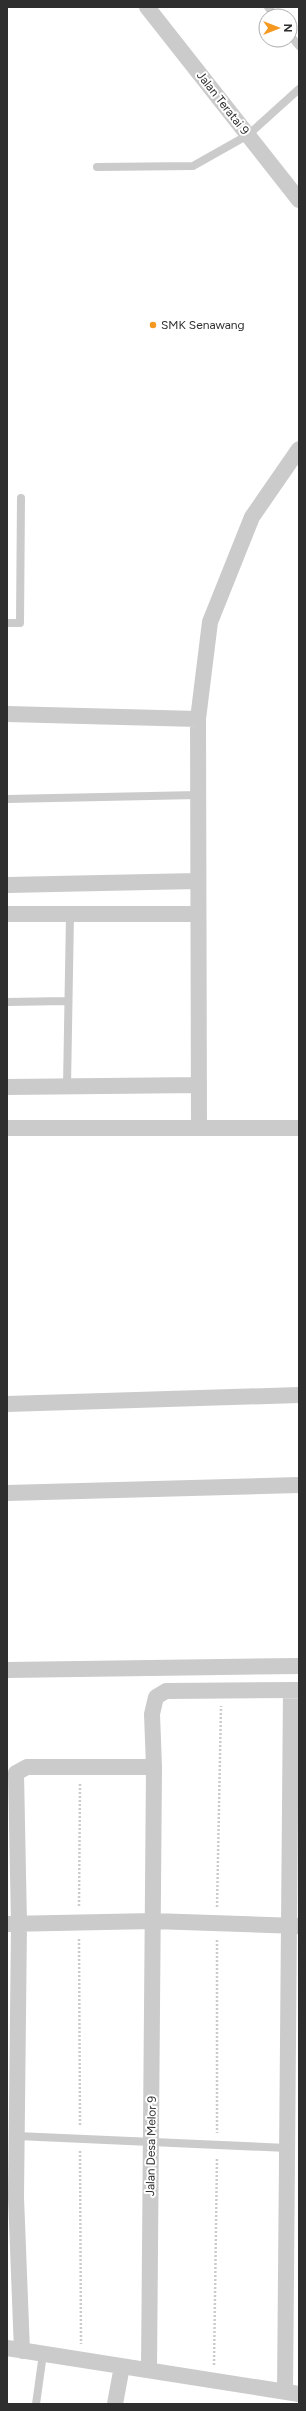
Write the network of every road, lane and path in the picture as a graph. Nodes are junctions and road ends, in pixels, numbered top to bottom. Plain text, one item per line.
1 (147, 7) edge
2 (299, 89) edge
3 (248, 135) junction
4 (97, 167) dead end
5 (299, 200) edge
6 (299, 449) edge
7 (22, 498) dead end
8 (7, 623) edge
9 (7, 714) edge
10 (198, 719) junction
11 (198, 795) junction
12 (7, 799) edge
13 (197, 881) junction
14 (7, 885) edge
15 (7, 914) edge
16 (197, 914) junction
17 (70, 915) junction
18 (67, 1001) junction
19 (7, 1002) edge
20 (199, 1085) junction
21 (67, 1086) junction
22 (7, 1087) edge
23 (7, 1128) edge
24 (199, 1128) junction
25 (299, 1128) edge
26 (299, 1395) edge
27 (7, 1404) edge
28 (299, 1485) edge
29 (7, 1493) edge
30 (299, 1666) edge
31 (7, 1670) edge
32 (295, 1690) edge
33 (221, 1692) junction
34 (80, 1767) junction
35 (154, 1767) junction
36 (152, 1921) junction
37 (79, 1923) junction
38 (217, 1923) junction
39 (13, 1924) edge
40 (294, 1925) edge
41 (293, 2088) edge
42 (17, 2136) junction
43 (80, 2138) junction
44 (151, 2141) junction
45 (217, 2145) junction
46 (287, 2148) junction
47 (293, 2224) edge
48 (15, 2350) edge
49 (42, 2354) junction
50 (292, 2358) edge
51 (81, 2360) junction
52 (122, 2366) junction
53 (149, 2370) junction
54 (214, 2380) junction
55 (292, 2393) edge
56 (36, 2404) edge
57 (115, 2404) edge

1 - 3 street, Jalan Teratai 9
2 - 3 lane
3 - 4 lane
3 - 5 street, Jalan Teratai 9
6 - 10 street
7 - 8 lane
9 - 10 street
10 - 11 street
11 - 12 lane
11 - 13 street
13 - 14 street
13 - 16 street
15 - 17 street
16 - 17 street
16 - 20 street
17 - 18 lane
18 - 19 lane
18 - 21 lane
20 - 21 street
20 - 24 street
21 - 22 street
23 - 24 street
24 - 25 street
26 - 27 street
28 - 29 street
30 - 31 street
32 - 33 street, Jalan Desa Melor 9
32 - 40 street
33 - 35 street, Jalan Desa Melor 9
33 - 38 path
34 - 35 street
34 - 37 path
34 - 39 street
35 - 36 street, Jalan Desa Melor 9
36 - 37 street
36 - 38 street
36 - 44 street, Jalan Desa Melor 9
37 - 39 street
37 - 43 path
38 - 40 street
38 - 45 path
39 - 42 street
40 - 41 street
41 - 46 street
42 - 43 lane
42 - 48 street
43 - 44 lane
43 - 51 path
44 - 45 lane
44 - 53 street, Jalan Desa Melor 9
45 - 46 lane
45 - 54 path
46 - 47 street
47 - 50 street
48 - 49 street
49 - 51 street
49 - 56 lane
50 - 55 street
51 - 52 street
52 - 53 street
52 - 57 street
53 - 54 street
54 - 55 street

